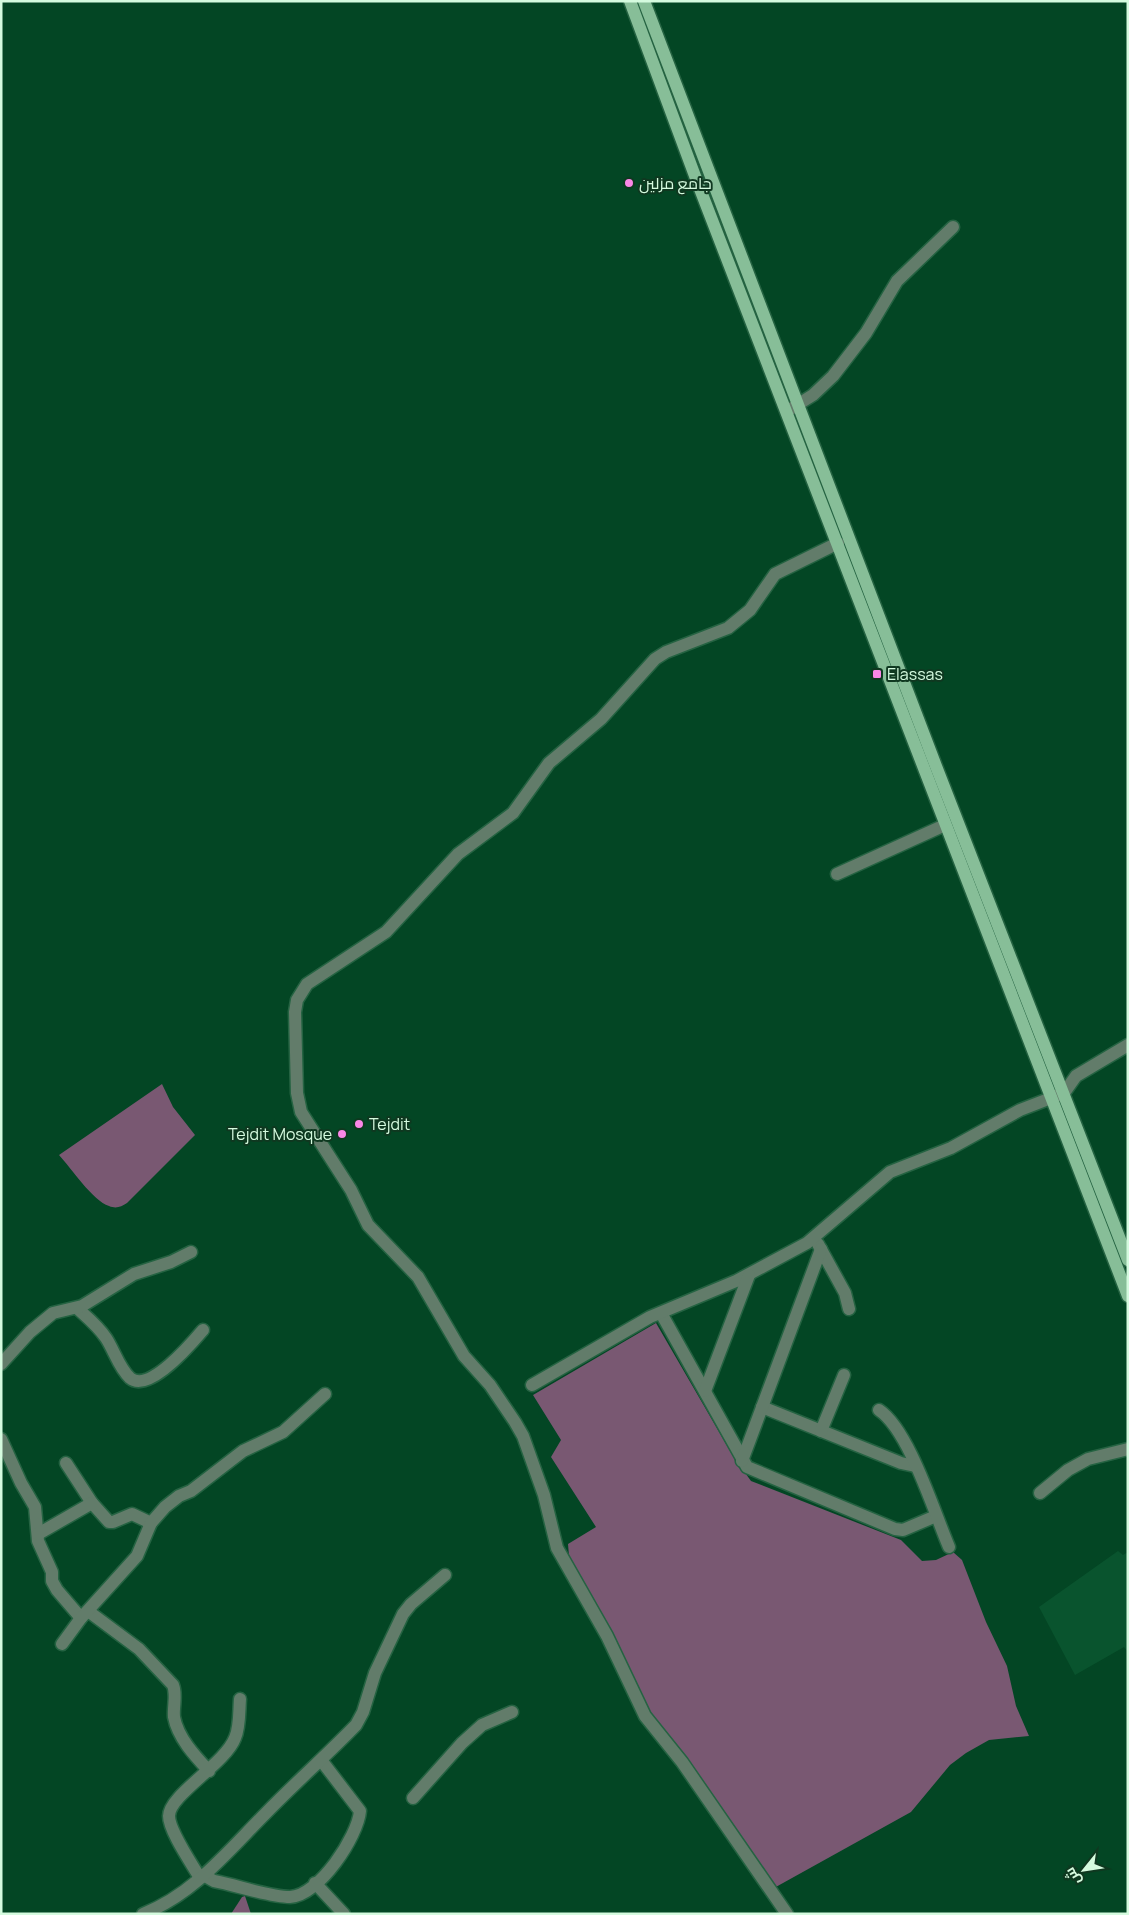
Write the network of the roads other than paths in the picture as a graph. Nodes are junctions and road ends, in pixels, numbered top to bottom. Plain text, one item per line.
1 (630, 1) edge
2 (642, 10) edge
3 (696, 161) junction
4 (953, 227) dead end
5 (799, 405) junction
6 (787, 411) junction
7 (838, 543) junction
8 (928, 764) junction
9 (945, 825) junction
10 (837, 874) dead end
11 (1128, 1045) edge
12 (1055, 1069) junction
13 (1076, 1076) junction
14 (1047, 1084) junction
15 (1058, 1096) junction
16 (1036, 1104) junction
17 (1058, 1113) junction
18 (818, 1244) junction
19 (191, 1252) dead end
20 (1128, 1260) edge
21 (749, 1275) junction
22 (1127, 1294) edge
23 (77, 1308) junction
24 (849, 1309) dead end
25 (661, 1313) junction
26 (203, 1330) dead end
27 (1, 1364) edge
28 (844, 1375) dead end
29 (532, 1385) dead end
30 (705, 1392) junction
31 (326, 1394) dead end
32 (762, 1406) junction
33 (879, 1410) dead end
34 (821, 1431) junction
35 (1, 1439) edge
36 (1128, 1449) edge
37 (742, 1461) junction
38 (66, 1463) dead end
39 (915, 1466) junction
40 (1040, 1493) dead end
41 (92, 1504) junction
42 (936, 1516) junction
43 (152, 1523) junction
44 (38, 1534) junction
45 (949, 1547) dead end
46 (444, 1575) dead end
47 (84, 1614) junction
48 (62, 1644) dead end
49 (240, 1699) dead end
50 (512, 1712) dead end
51 (322, 1760) junction
52 (209, 1771) junction
53 (413, 1798) dead end
54 (202, 1877) junction
55 (315, 1883) junction
56 (160, 1910) edge
57 (144, 1914) edge
58 (344, 1914) edge
59 (787, 1914) edge

1 - 2 main road
2 - 3 main road
3 - 5 main road
3 - 6 main road
4 - 5 street
5 - 6 street
5 - 8 main road
6 - 7 main road
7 - 8 main road
7 - 59 street
8 - 9 main road
8 - 12 main road
9 - 10 street
9 - 14 main road
11 - 13 street
12 - 13 street
12 - 15 main road
13 - 15 street
14 - 15 main road
14 - 16 street
15 - 16 street
15 - 17 main road
15 - 20 main road
16 - 17 street
16 - 18 street
17 - 22 main road
18 - 21 street
18 - 24 street
18 - 32 street
19 - 23 street
21 - 25 street
21 - 30 street
23 - 26 street
23 - 27 street
25 - 29 street
25 - 30 street
28 - 34 street
30 - 37 street
31 - 43 street
32 - 34 street
32 - 37 street
33 - 39 street
34 - 39 street
35 - 44 street
36 - 40 street
37 - 42 street
38 - 41 street
39 - 42 street
41 - 43 street
41 - 44 street
42 - 45 street
43 - 47 street
44 - 47 street
46 - 51 street
47 - 48 street
47 - 52 street
49 - 52 street
50 - 53 street
51 - 54 street
51 - 55 street
52 - 54 street
54 - 55 street
54 - 56 street
55 - 58 street
56 - 57 street

